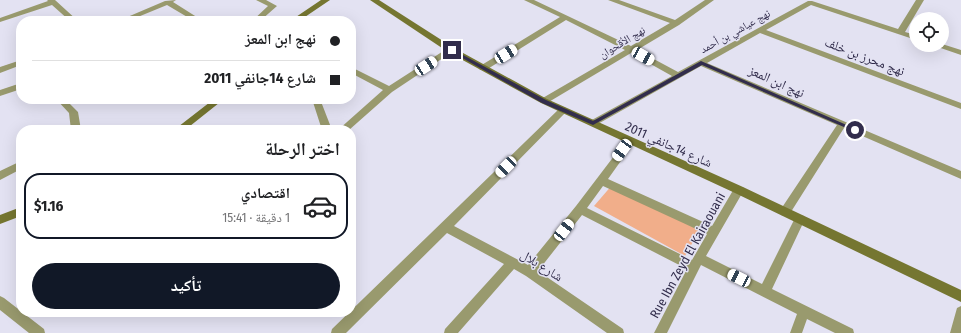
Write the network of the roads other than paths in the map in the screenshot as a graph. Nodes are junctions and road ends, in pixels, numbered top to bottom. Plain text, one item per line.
1 (326, 0) edge
2 (374, 0) edge
3 (528, 0) edge
4 (612, 0) edge
5 (710, 0) edge
6 (920, 0) edge
7 (52, 1) edge
8 (266, 1) edge
9 (807, 1) edge
10 (163, 2) edge
11 (68, 16) edge
12 (133, 16) edge
13 (190, 16) edge
14 (262, 16) edge
15 (302, 16) edge
16 (564, 18) junction
17 (0, 20) edge
18 (676, 23) junction
19 (760, 30) junction
20 (900, 33) junction
21 (909, 36) edge
22 (949, 49) edge
23 (452, 50) junction
24 (631, 50) junction
25 (961, 53) edge
26 (701, 62) junction
27 (16, 64) edge
28 (483, 68) junction
29 (0, 70) edge
30 (356, 73) edge
31 (677, 75) junction
32 (16, 88) edge
33 (389, 90) junction
34 (0, 93) edge
35 (544, 101) junction
36 (65, 104) edge
37 (213, 104) edge
38 (318, 104) edge
39 (961, 106) edge
40 (563, 110) junction
41 (593, 123) junction
42 (842, 124) junction
43 (75, 125) edge
44 (186, 125) edge
45 (325, 125) edge
46 (349, 125) edge
47 (630, 141) junction
48 (16, 168) edge
49 (961, 175) edge
50 (0, 176) edge
51 (600, 180) junction
52 (739, 190) junction
53 (580, 209) junction
54 (785, 212) junction
55 (16, 213) edge
56 (800, 219) junction
57 (0, 220) edge
58 (446, 227) junction
59 (714, 232) junction
60 (512, 262) junction
61 (697, 262) junction
62 (530, 272) junction
63 (766, 291) junction
64 (961, 296) edge
65 (0, 302) edge
66 (804, 311) junction
67 (961, 312) edge
68 (16, 315) edge
69 (356, 315) edge
70 (19, 317) edge
71 (353, 317) edge
72 (39, 333) edge
73 (337, 333) edge
74 (450, 333) edge
75 (618, 333) edge
76 (660, 333) edge
77 (796, 333) edge
78 (848, 333) edge
79 (956, 333) edge

1 - 15 street
2 - 23 street, شارع 14جانفي 2011
3 - 16 street
4 - 18 street
5 - 18 street, نهج الأقحوان
6 - 20 street
7 - 11 street
7 - 17 street
8 - 14 street
9 - 19 street, نهج عياشي بن أحمد
9 - 20 street, نهج عياشي بن أحمد
10 - 12 street
10 - 13 street
16 - 24 street
16 - 28 street
18 - 24 street, نهج الأقحوان
19 - 26 street, نهج عياشي بن أحمد
19 - 39 street, نهج محرز بن خلف
20 - 21 street, نهج عياشي بن أحمد
22 - 25 street
23 - 28 street, شارع 14جانفي 2011
23 - 33 street
24 - 31 street
24 - 35 street, نهج الأقحوان
26 - 31 street, نهج عياشي بن أحمد
26 - 42 street, نهج ابن المعز
27 - 29 street
28 - 35 street, شارع 14جانفي 2011
30 - 33 street
31 - 41 street, نهج عياشي بن أحمد
32 - 34 street
33 - 46 street
35 - 40 street, شارع 14جانفي 2011
36 - 43 street
37 - 44 street
38 - 45 street
40 - 41 street, شارع 14جانفي 2011
40 - 58 street
41 - 47 street, شارع 14جانفي 2011
42 - 49 street, نهج ابن المعز
42 - 54 street
47 - 51 street
47 - 52 street, شارع 14جانفي 2011
48 - 50 street
51 - 53 street
51 - 59 street
52 - 54 street, شارع 14جانفي 2011
52 - 59 street, Rue Ibn Zeyd El Kairaouani
53 - 61 street
53 - 62 street
54 - 56 street, شارع 14جانفي 2011
55 - 57 street
56 - 63 street
56 - 64 street, شارع 14جانفي 2011
58 - 60 street, شارع بلال
58 - 69 street
59 - 61 street, Rue Ibn Zeyd El Kairaouani
60 - 62 street, شارع بلال
60 - 74 street
61 - 63 street
61 - 76 street, Rue Ibn Zeyd El Kairaouani
62 - 75 street, شارع بلال
63 - 66 street
65 - 68 street
66 - 77 street
66 - 78 street
67 - 79 street
70 - 72 street
71 - 73 street

